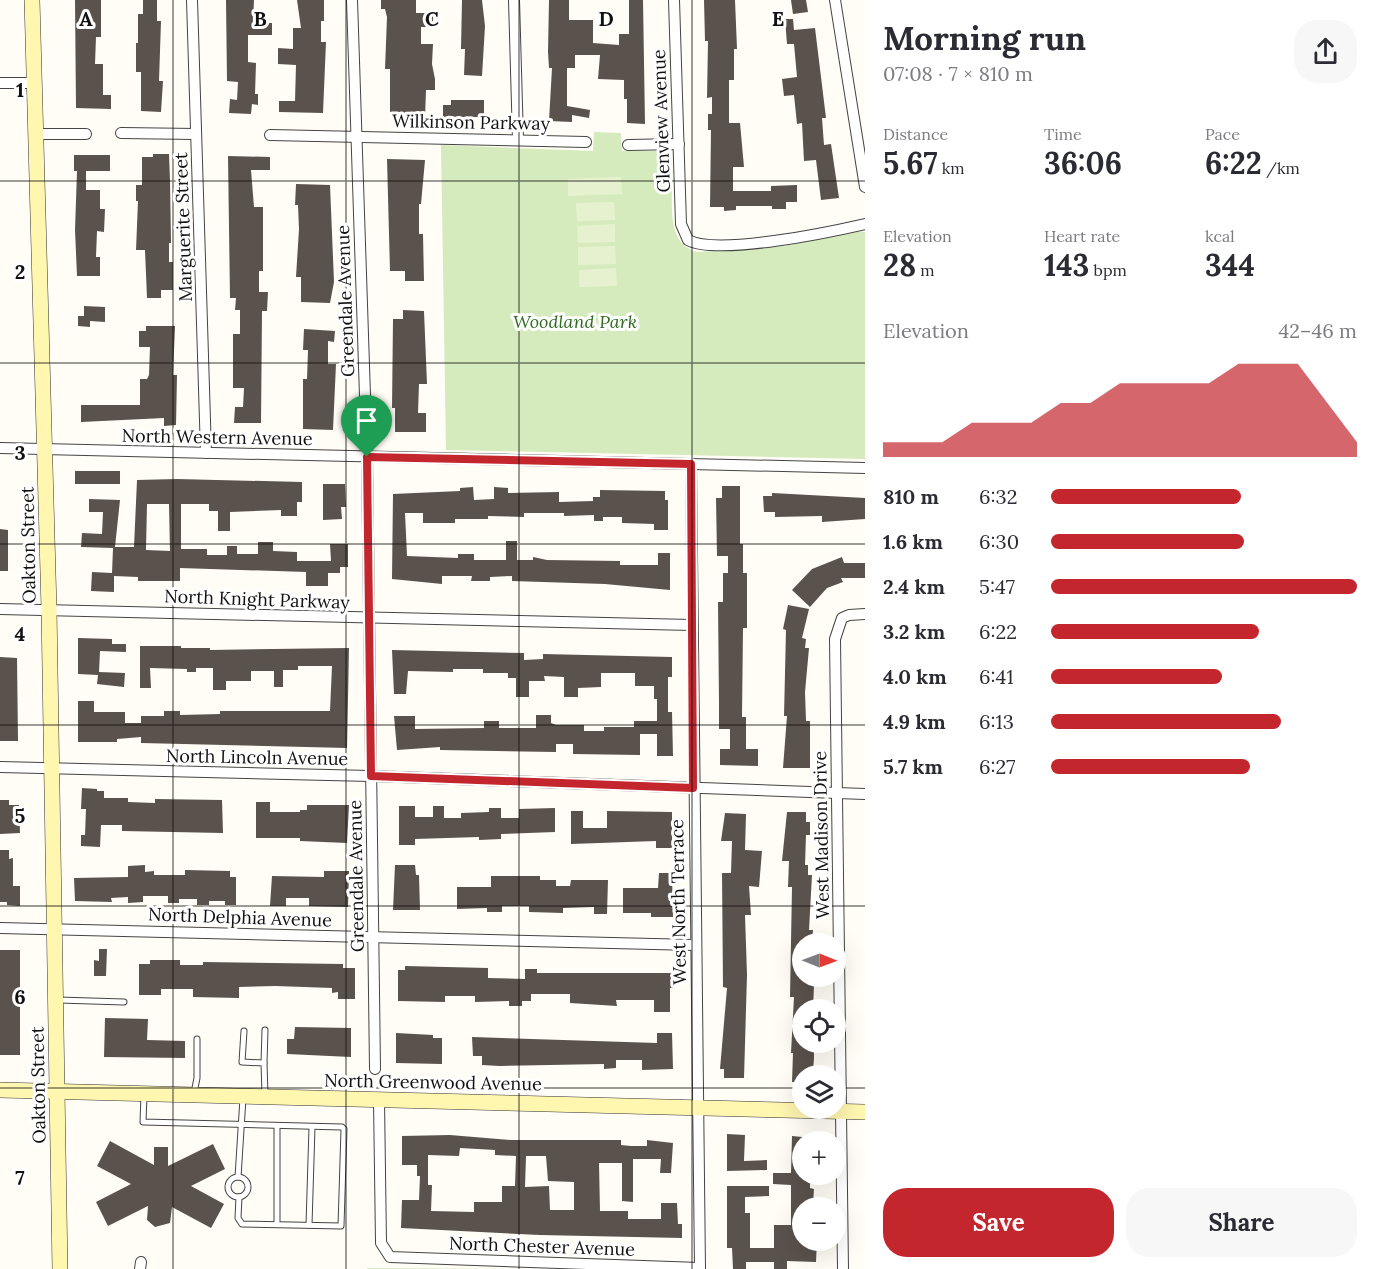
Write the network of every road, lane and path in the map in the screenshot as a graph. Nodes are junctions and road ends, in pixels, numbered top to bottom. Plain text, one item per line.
1 (32, 0) edge
2 (192, 0) edge
3 (352, 0) edge
4 (514, 0) edge
5 (674, 0) edge
6 (835, 0) edge
7 (0, 83) edge
8 (35, 83) junction
9 (121, 133) dead end
10 (37, 134) junction
11 (86, 134) dead end
12 (196, 134) junction
13 (270, 135) dead end
14 (356, 136) junction
15 (518, 140) junction
16 (585, 142) dead end
17 (679, 144) junction
18 (628, 145) dead end
19 (865, 187) edge
20 (865, 224) edge
21 (0, 448) edge
22 (45, 449) junction
23 (206, 453) junction
24 (367, 457) junction
25 (691, 464) junction
26 (865, 468) edge
27 (0, 609) edge
28 (49, 609) junction
29 (865, 614) edge
30 (368, 619) junction
31 (692, 625) junction
32 (0, 767) edge
33 (52, 768) junction
34 (371, 776) junction
35 (693, 788) junction
36 (837, 793) junction
37 (865, 794) edge
38 (0, 928) edge
39 (54, 929) junction
40 (374, 937) junction
41 (695, 945) junction
42 (56, 1000) junction
43 (124, 1002) dead end
44 (265, 1030) dead end
45 (244, 1031) dead end
46 (197, 1039) dead end
47 (264, 1063) junction
48 (840, 1065) edge
49 (375, 1069) dead end
50 (0, 1090) edge
51 (58, 1091) junction
52 (144, 1093) junction
53 (193, 1095) junction
54 (243, 1096) junction
55 (265, 1097) junction
56 (379, 1100) junction
57 (698, 1107) junction
58 (792, 1110) edge
59 (846, 1111) edge
60 (865, 1112) edge
61 (841, 1119) edge
62 (243, 1125) junction
63 (277, 1126) junction
64 (312, 1127) junction
65 (238, 1177) junction
66 (238, 1197) junction
67 (277, 1223) junction
68 (309, 1225) junction
69 (700, 1268) edge
70 (60, 1269) edge
71 (843, 1269) edge

1 - 8 main road, Oakton Street
2 - 12 street, Marguerite Street
3 - 14 street, Greendale Avenue
4 - 15 street
5 - 17 street, Glenview Avenue
6 - 19 street
7 - 8 street
8 - 10 main road, Oakton Street
9 - 12 street
10 - 11 street
10 - 22 main road, Oakton Street
12 - 23 street, Marguerite Street
13 - 14 street, Wilkinson Parkway
14 - 15 street, Wilkinson Parkway
14 - 24 street, Greendale Avenue
15 - 16 street, Wilkinson Parkway
17 - 18 street
17 - 20 street, Glenview Avenue
21 - 22 street, North Western Avenue
22 - 23 street, North Western Avenue
22 - 28 main road, Oakton Street
23 - 24 street, North Western Avenue
24 - 25 street, North Western Avenue
24 - 30 street, Greendale Avenue
25 - 26 street, North Western Avenue
25 - 31 street, West North Terrace
27 - 28 street, North Knight Parkway
28 - 30 street, North Knight Parkway
28 - 33 main road, Oakton Street
29 - 36 street, West Madison Drive
30 - 31 street, North Knight Parkway
30 - 34 street, Greendale Avenue
31 - 35 street, West North Terrace
32 - 33 street, North Lincoln Avenue
33 - 34 street, North Lincoln Avenue
33 - 39 main road, Oakton Street
34 - 35 street, North Lincoln Avenue
34 - 40 street, Greendale Avenue
35 - 36 street, North Lincoln Avenue
35 - 41 street, West North Terrace
36 - 37 street, North Lincoln Avenue
36 - 48 street, West Madison Drive
38 - 39 street, North Delphia Avenue
39 - 40 street, North Delphia Avenue
39 - 42 main road, Oakton Street
40 - 41 street, North Delphia Avenue
40 - 49 street, Greendale Avenue
41 - 57 street, West North Terrace
42 - 43 lane
42 - 51 main road, Oakton Street
44 - 47 lane
45 - 47 lane
46 - 53 lane
47 - 55 lane
50 - 51 main road, North Greenwood Avenue
51 - 52 main road, North Greenwood Avenue
51 - 70 main road, Oakton Street
52 - 53 main road, North Greenwood Avenue
52 - 62 lane
53 - 54 main road, North Greenwood Avenue
54 - 55 main road, North Greenwood Avenue
54 - 62 lane
55 - 56 main road, North Greenwood Avenue
56 - 57 main road, North Greenwood Avenue
56 - 69 street, North Chester Avenue
57 - 58 main road, North Greenwood Avenue
57 - 69 street, West North Terrace
59 - 60 main road, North Greenwood Avenue
61 - 71 street, West Madison Drive
62 - 63 lane
62 - 65 lane
63 - 64 lane
63 - 67 lane
64 - 68 lane
64 - 68 lane
65 - 66 lane
65 - 66 lane
66 - 67 lane
67 - 68 lane

